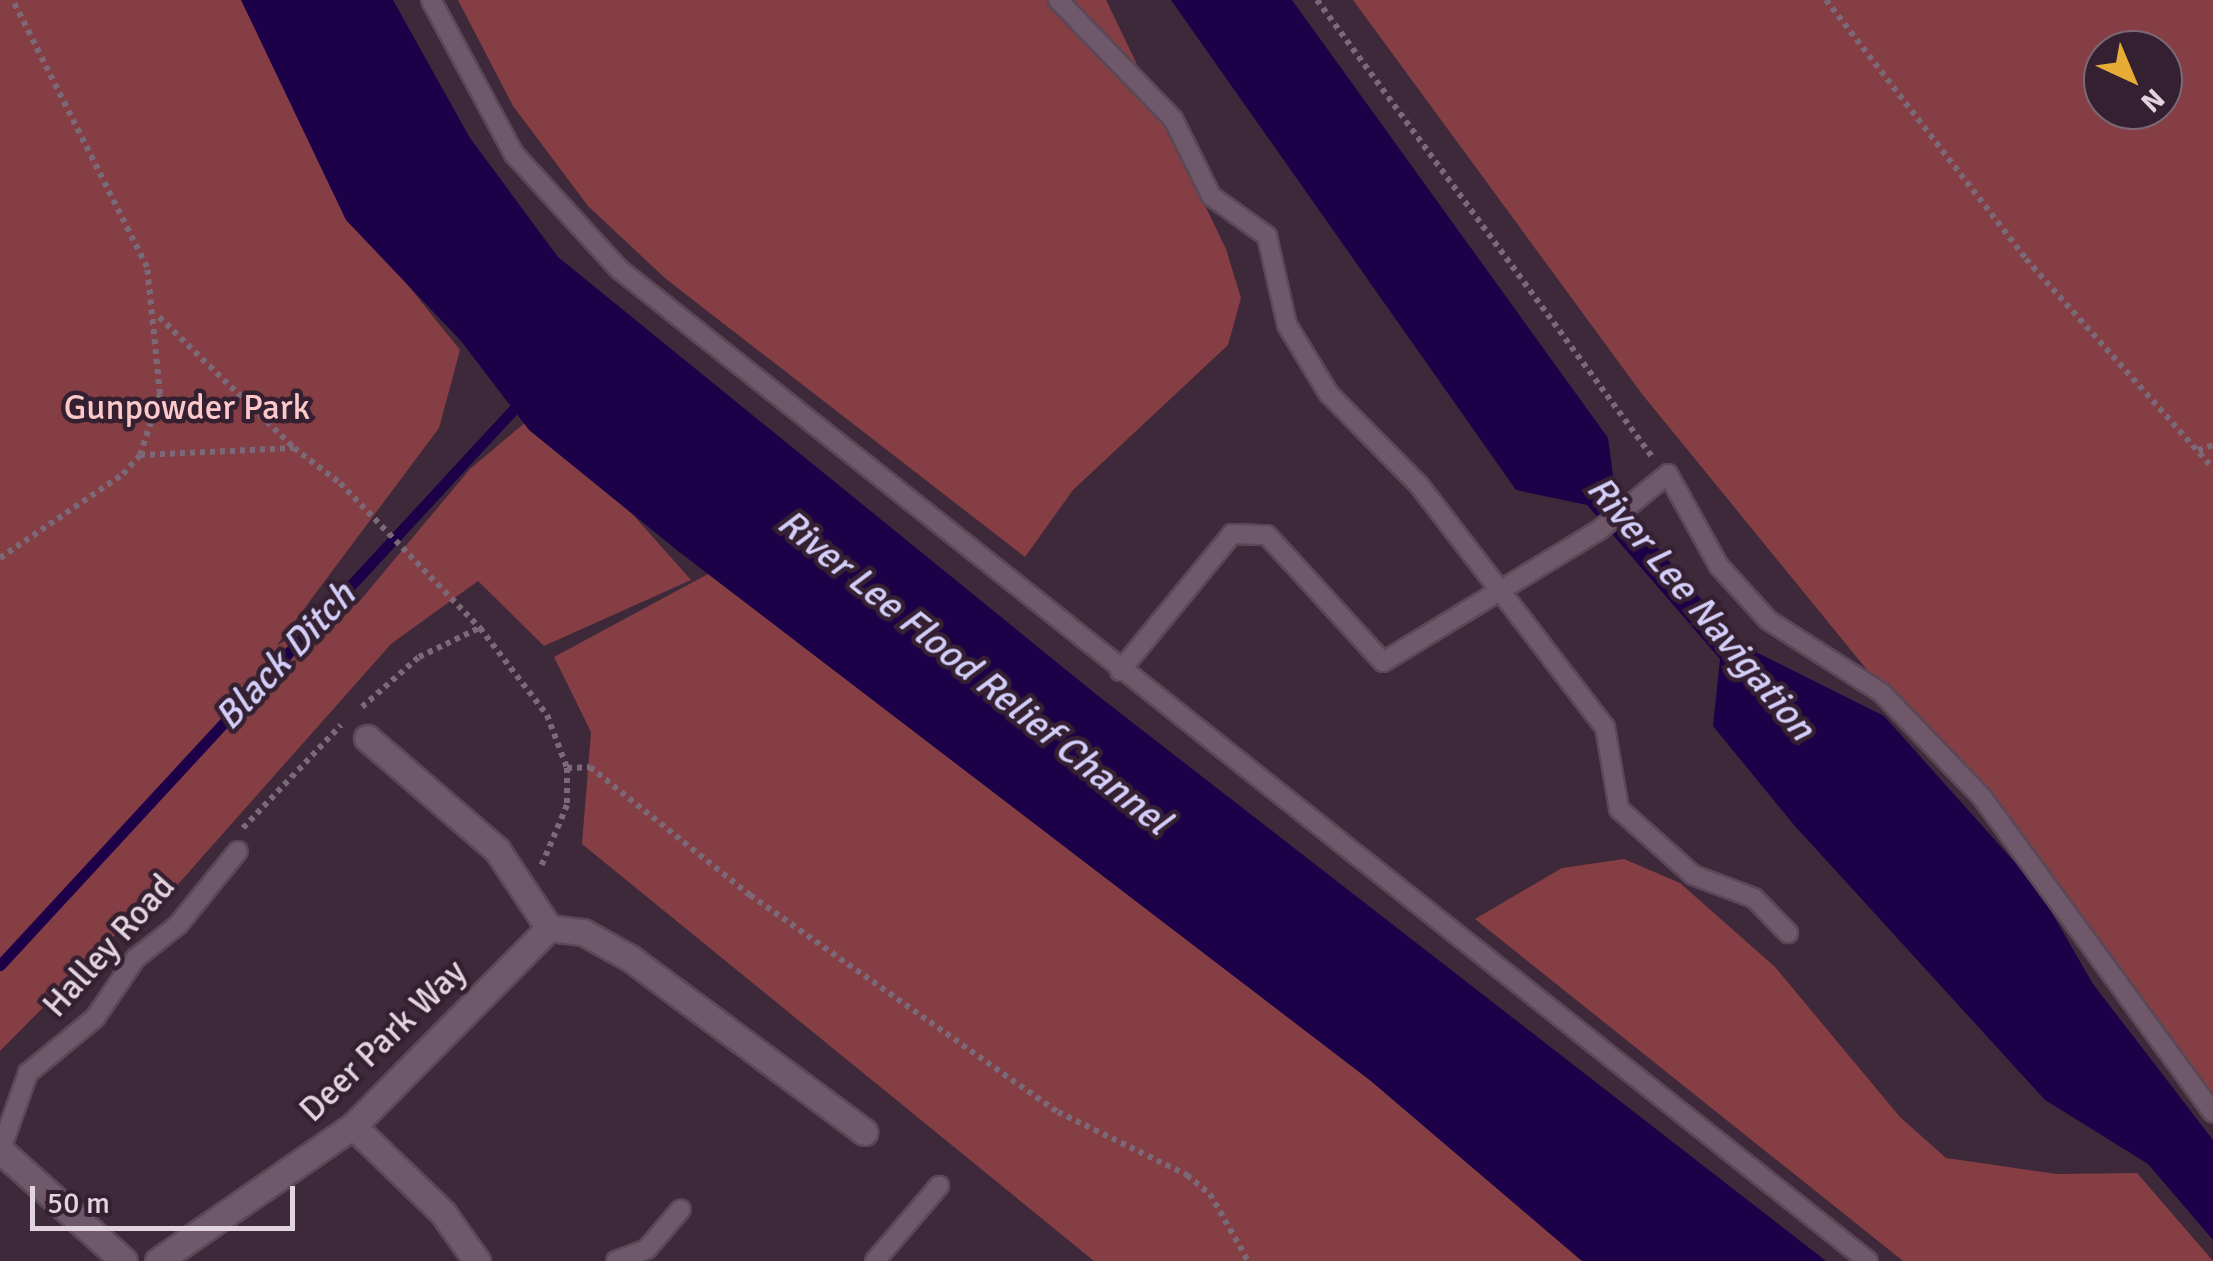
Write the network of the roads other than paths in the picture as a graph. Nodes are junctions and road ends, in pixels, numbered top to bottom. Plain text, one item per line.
1 (431, 0) edge
2 (1058, 0) edge
3 (1500, 588) junction
4 (1120, 671) junction
5 (367, 738) dead end
6 (238, 851) dead end
7 (548, 928) junction
8 (1788, 934) dead end
9 (2213, 1114) edge
10 (353, 1126) junction
11 (864, 1132) dead end
12 (1, 1150) edge
13 (939, 1186) dead end
14 (681, 1209) dead end
15 (124, 1261) edge
16 (158, 1261) edge
17 (477, 1261) edge
18 (616, 1261) edge
19 (875, 1261) edge
20 (1868, 1261) edge

1 - 4 lane
2 - 3 lane
3 - 4 lane
3 - 8 lane
3 - 9 lane
4 - 20 lane
5 - 7 street
6 - 12 lane, Halley Road
7 - 10 street, Deer Park Way
7 - 11 street
10 - 16 street, Deer Park Way
10 - 17 street
12 - 15 street, Halley Road
13 - 19 lane
14 - 18 lane

